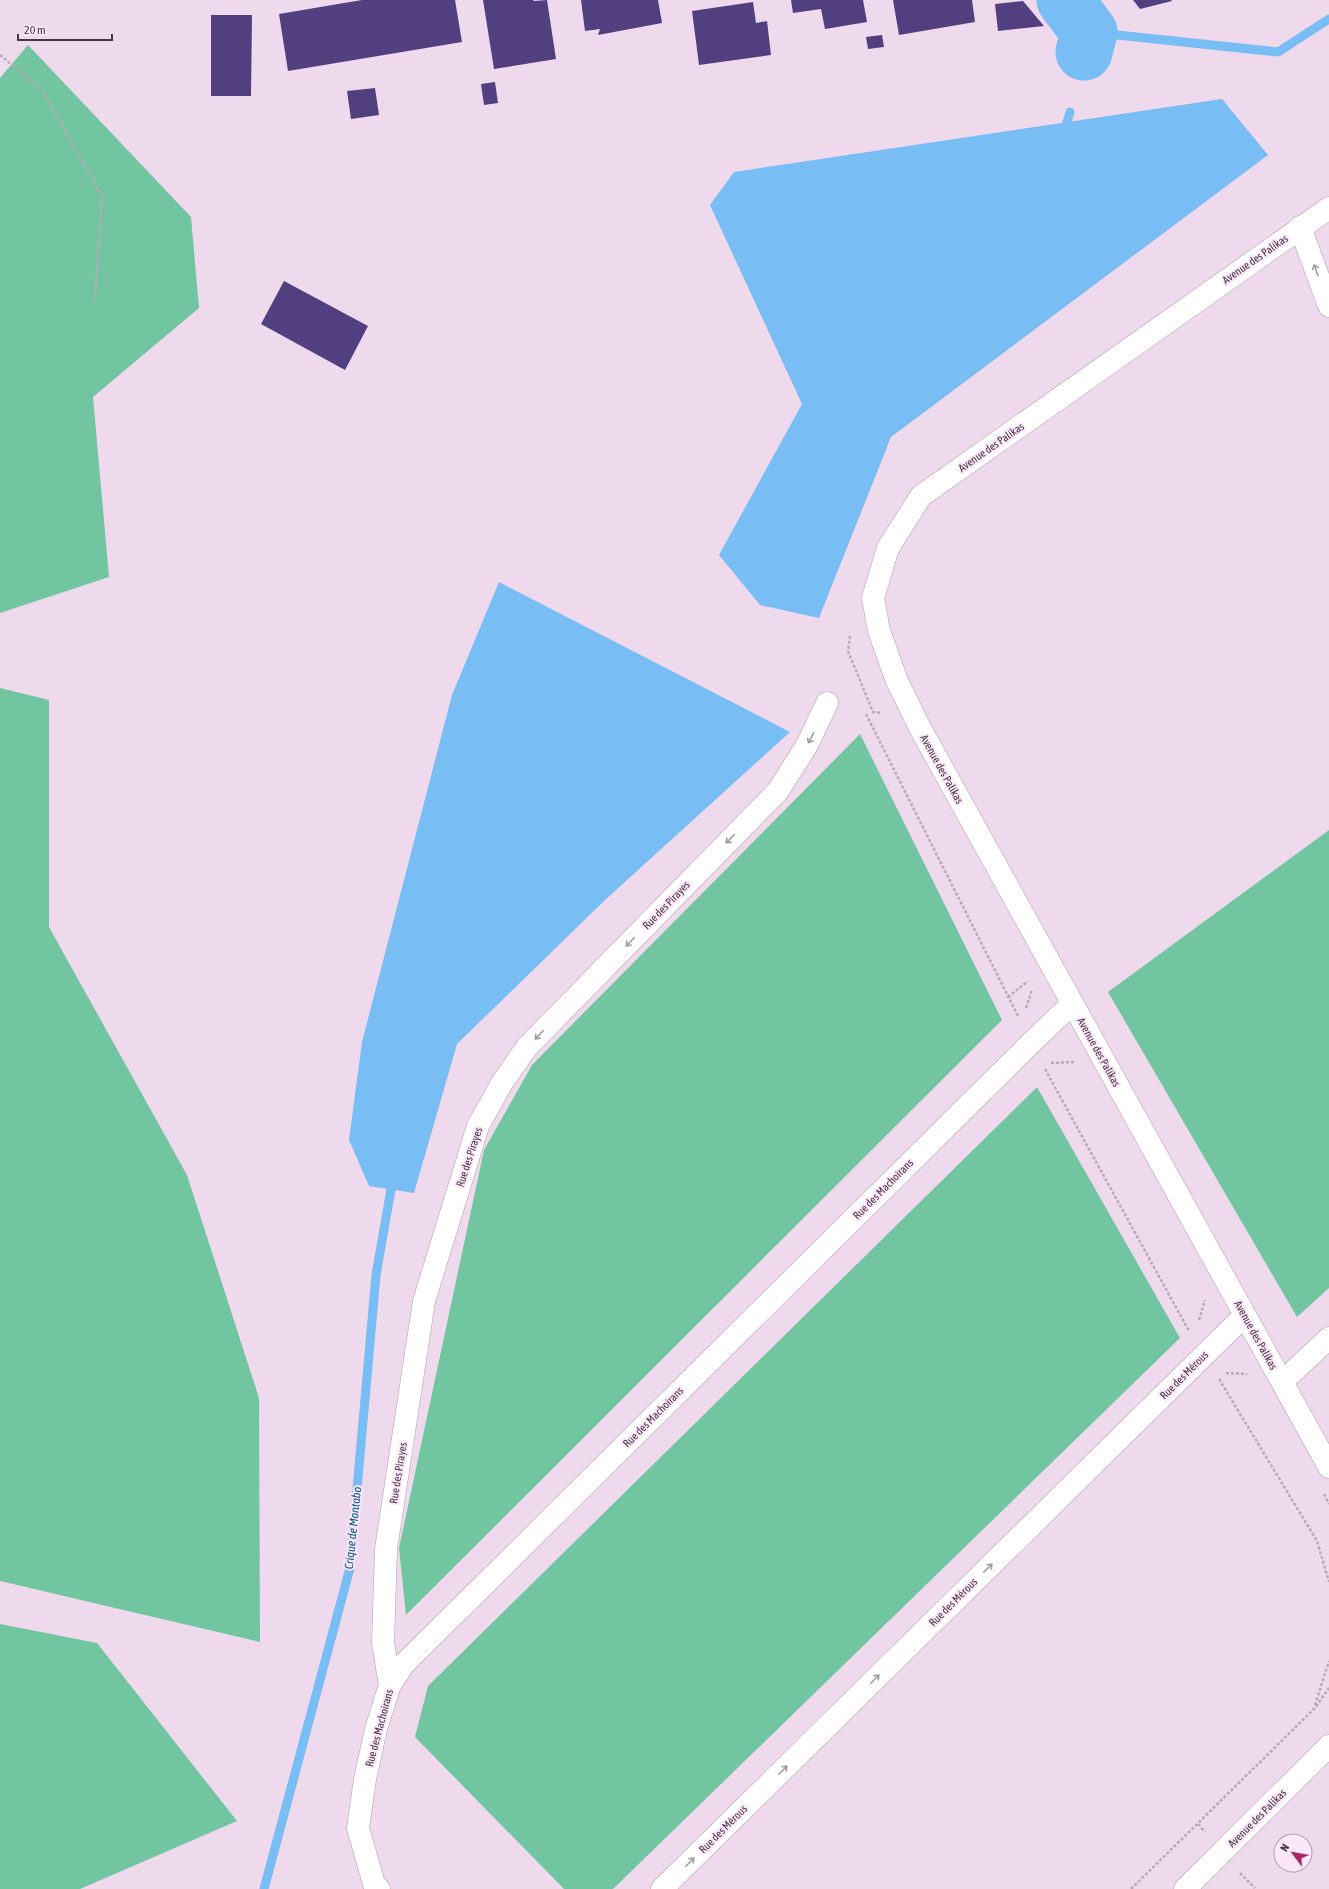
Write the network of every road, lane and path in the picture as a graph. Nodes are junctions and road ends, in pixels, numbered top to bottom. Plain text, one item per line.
1 (0, 55) edge
2 (1329, 208) edge
3 (1300, 227) junction
4 (95, 301) dead end
5 (1329, 306) edge
6 (863, 686) dead end
7 (827, 703) dead end
8 (874, 712) dead end
9 (866, 714) dead end
10 (1032, 978) dead end
11 (1008, 997) junction
12 (1072, 1004) junction
13 (1022, 1023) dead end
14 (1042, 1063) dead end
15 (1245, 1315) junction
16 (1193, 1337) dead end
17 (1329, 1338) edge
18 (1215, 1373) dead end
19 (1282, 1382) junction
20 (1329, 1467) edge
21 (1329, 1582) edge
22 (1329, 1661) edge
23 (390, 1685) junction
24 (1329, 1688) edge
25 (1315, 1708) junction
26 (1329, 1746) edge
27 (1236, 1868) dead end
28 (1255, 1888) edge
29 (379, 1889) edge
30 (662, 1889) edge
31 (1131, 1889) edge
32 (1186, 1889) edge

1 - 4 path
2 - 3 street, Avenue des Palikas
5 -> 3 street
3 - 12 street, Avenue des Palikas
6 - 8 path
7 -> 23 street, Rue des Pirayes
9 - 11 path
10 - 11 path
11 - 13 path
12 - 15 street, Avenue des Palikas
12 - 23 street, Rue des Machoirans
14 - 16 path
15 - 19 street, Avenue des Palikas
30 -> 15 street, Rue des Mérous
17 - 19 street
18 - 21 path
19 - 20 street, Avenue des Palikas
22 - 25 path
23 - 29 street, Rue des Machoirans
24 - 25 path
25 - 31 path
26 - 32 street, Avenue des Palikas
27 - 28 path

